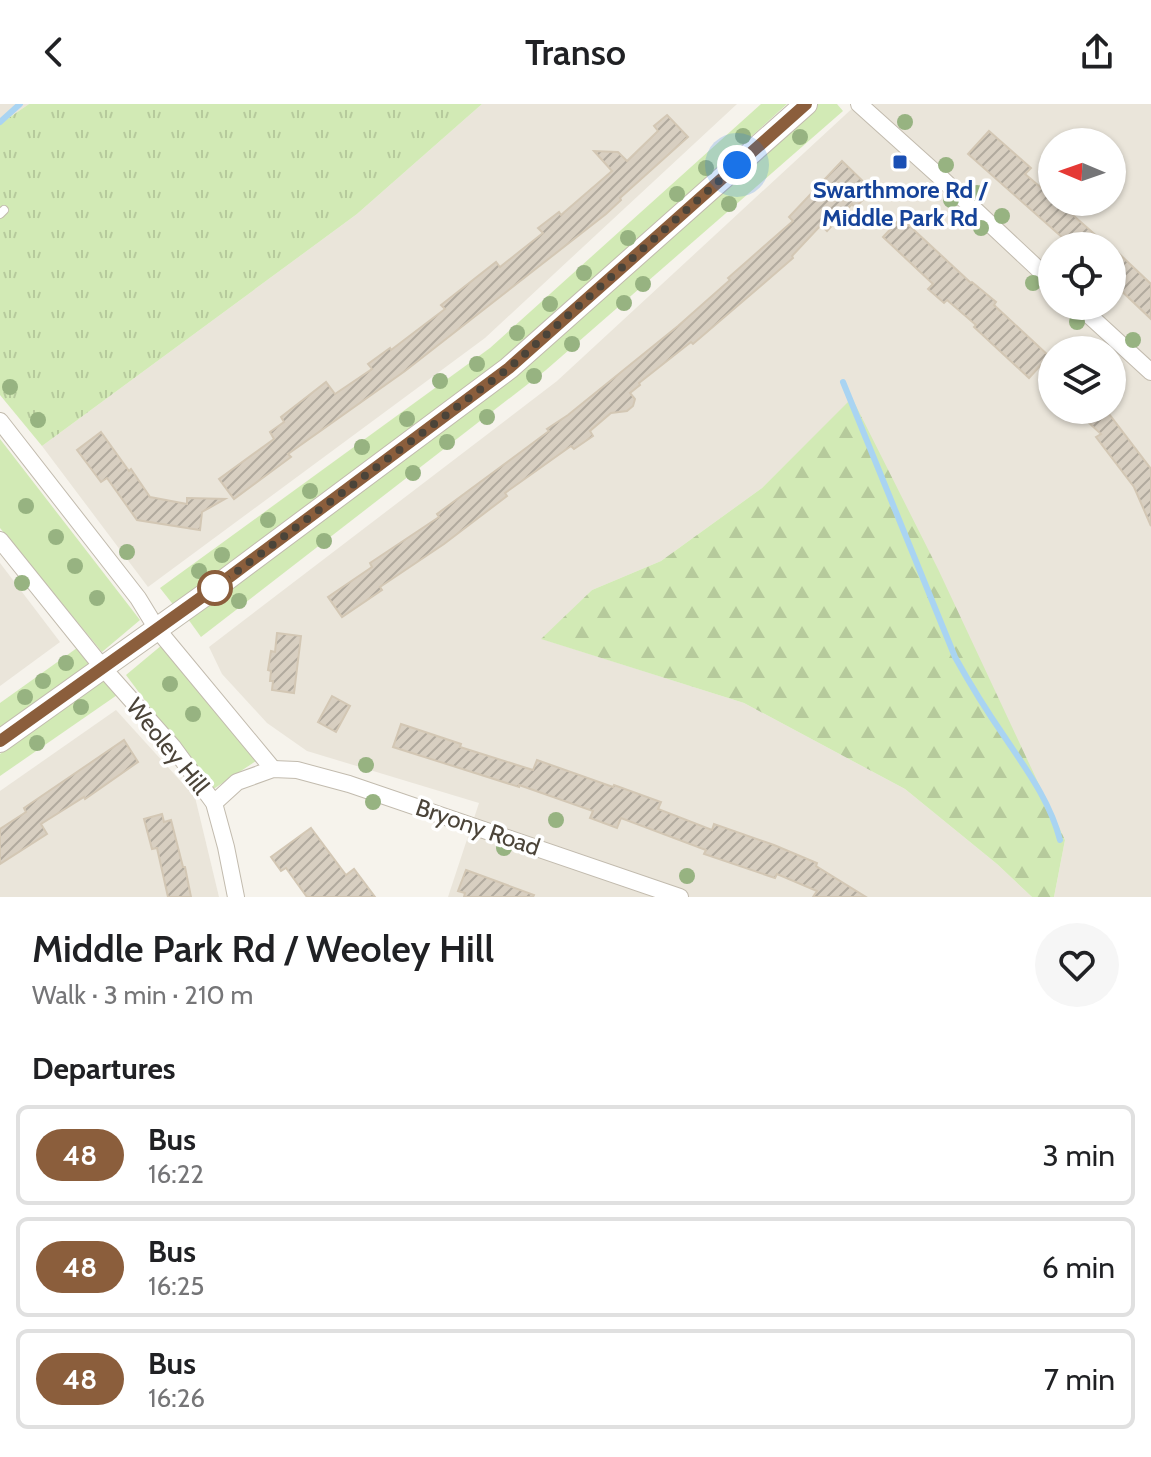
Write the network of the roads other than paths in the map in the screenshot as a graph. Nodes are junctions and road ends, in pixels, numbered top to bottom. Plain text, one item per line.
1 (806, 104) edge
2 (859, 104) edge
3 (1038, 269) edge
4 (1094, 320) edge
5 (1151, 372) edge
6 (0, 421) edge
7 (0, 540) edge
8 (157, 629) junction
9 (103, 668) junction
10 (0, 741) edge
11 (273, 769) junction
12 (214, 803) junction
13 (236, 897) edge
14 (680, 897) edge

1 - 8 street
2 - 3 street
4 - 5 street
6 - 8 street
7 - 9 street, Weoley Hill
8 - 9 street
8 - 11 street
9 - 10 street
9 - 12 street, Weoley Hill
11 - 12 street, Bryony Road
11 - 14 street, Bryony Road
12 - 13 street

